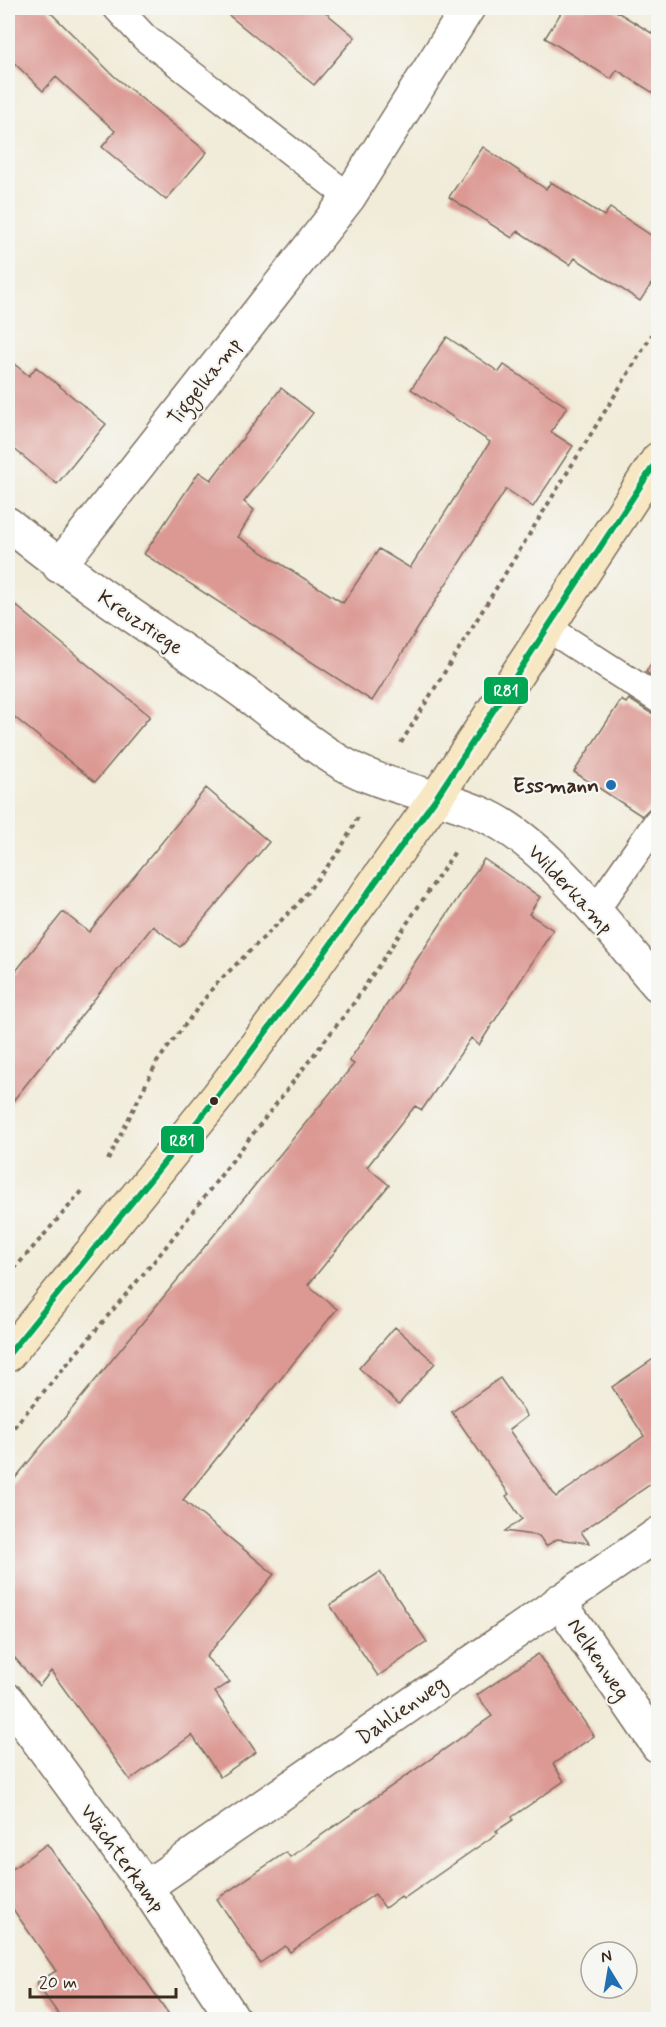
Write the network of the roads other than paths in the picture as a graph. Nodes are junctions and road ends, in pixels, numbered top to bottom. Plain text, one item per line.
1 (117, 8) edge
2 (468, 8) edge
3 (349, 197) junction
4 (658, 459) edge
5 (8, 524) edge
6 (59, 566) junction
7 (548, 628) junction
8 (658, 699) edge
9 (436, 798) junction
10 (658, 821) edge
11 (594, 912) junction
12 (658, 985) edge
13 (8, 1355) edge
14 (658, 1534) edge
15 (559, 1601) junction
16 (8, 1700) edge
17 (658, 1746) edge
18 (146, 1887) junction
19 (234, 2019) edge

1 - 3 lane
2 - 3 street, Tiggelkamp
3 - 6 street, Tiggelkamp
4 - 7 street
5 - 6 street, Kreuzstiege
6 - 9 street, Kreuzstiege
7 - 8 lane
7 - 9 street
9 - 11 street, Wilderkamp
9 - 13 street
10 - 11 lane
11 - 12 street, Wilderkamp
14 - 15 street, Dahlienweg
15 - 17 street, Nelkenweg
15 - 18 street, Dahlienweg
16 - 18 street, Wächterkamp
18 - 19 street, Wächterkamp

